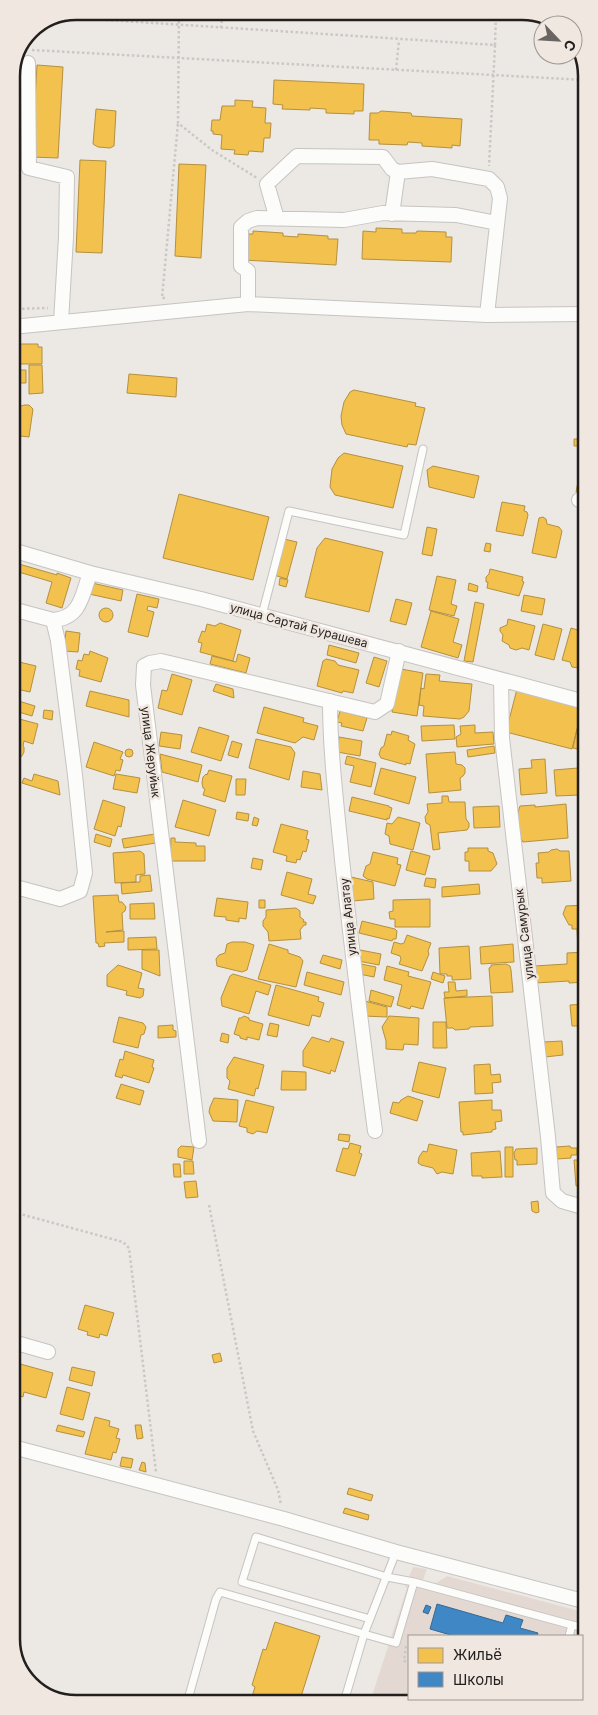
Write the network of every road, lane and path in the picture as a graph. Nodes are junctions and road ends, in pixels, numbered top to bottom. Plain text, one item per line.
1 (111, 20) edge
2 (178, 20) edge
3 (222, 20) edge
4 (496, 20) edge
5 (178, 24) junction
6 (221, 28) junction
7 (398, 40) junction
8 (495, 45) junction
9 (27, 49) edge
10 (177, 58) junction
11 (28, 63) dead end
12 (396, 70) junction
13 (494, 75) junction
14 (578, 80) edge
15 (178, 123) junction
16 (398, 172) junction
17 (488, 179) junction
18 (267, 184) junction
19 (392, 214) junction
20 (277, 219) junction
21 (497, 223) junction
22 (172, 298) dead end
23 (248, 304) junction
24 (578, 314) edge
25 (487, 315) junction
26 (61, 322) junction
27 (20, 325) edge
28 (422, 449) dead end
29 (20, 552) edge
30 (90, 573) junction
31 (20, 611) edge
32 (262, 615) junction
33 (53, 620) junction
34 (399, 651) junction
35 (501, 680) junction
36 (578, 700) edge
37 (330, 702) junction
38 (20, 888) edge
39 (375, 1132) dead end
40 (199, 1141) dead end
41 (209, 1205) dead end
42 (578, 1206) edge
43 (20, 1214) edge
44 (20, 1344) edge
45 (48, 1352) dead end
46 (20, 1449) edge
47 (158, 1486) junction
48 (284, 1519) junction
49 (396, 1552) junction
50 (387, 1577) junction
51 (414, 1582) junction
52 (578, 1600) edge
53 (370, 1619) junction
54 (572, 1625) junction
55 (578, 1626) edge
56 (364, 1634) junction
57 (569, 1635) edge
58 (396, 1643) junction
59 (408, 1662) edge
60 (190, 1695) edge
61 (346, 1695) edge

1 - 5 path
2 - 5 path
3 - 6 path
4 - 8 path
5 - 6 path
5 - 10 path
6 - 7 path
7 - 8 path
7 - 12 path
8 - 13 path
9 - 10 path
10 - 12 path
10 - 15 path
11 - 26 street
12 - 13 path
13 - 14 path
13 - 17 path
15 - 18 path
15 - 22 path
16 - 17 street
16 - 18 street
16 - 19 street
17 - 21 street
18 - 20 street
19 - 20 street
19 - 21 street
20 - 23 street
21 - 25 street
23 - 25 street
23 - 26 street
24 - 25 street
26 - 27 street
28 - 32 lane
29 - 30 street, улица Сартай Бурашева
30 - 32 street, улица Сартай Бурашева
30 - 33 street
31 - 33 street
32 - 34 street, улица Сартай Бурашева
33 - 38 street
34 - 35 street, улица Сартай Бурашева
34 - 37 street, улица Жеруйык
35 - 36 street, улица Сартай Бурашева
35 - 42 street, улица Самурык
37 - 39 street, улица Алатау
37 - 40 street, улица Жеруйык
41 - 48 path
43 - 47 path
44 - 45 street
46 - 47 street
47 - 48 street
48 - 49 street
49 - 50 lane
49 - 52 street
50 - 51 lane
50 - 53 lane
50 - 53 lane
51 - 54 lane
51 - 58 lane
53 - 56 lane
54 - 55 lane
54 - 57 lane
56 - 58 lane
56 - 60 lane
56 - 61 lane
58 - 59 path

